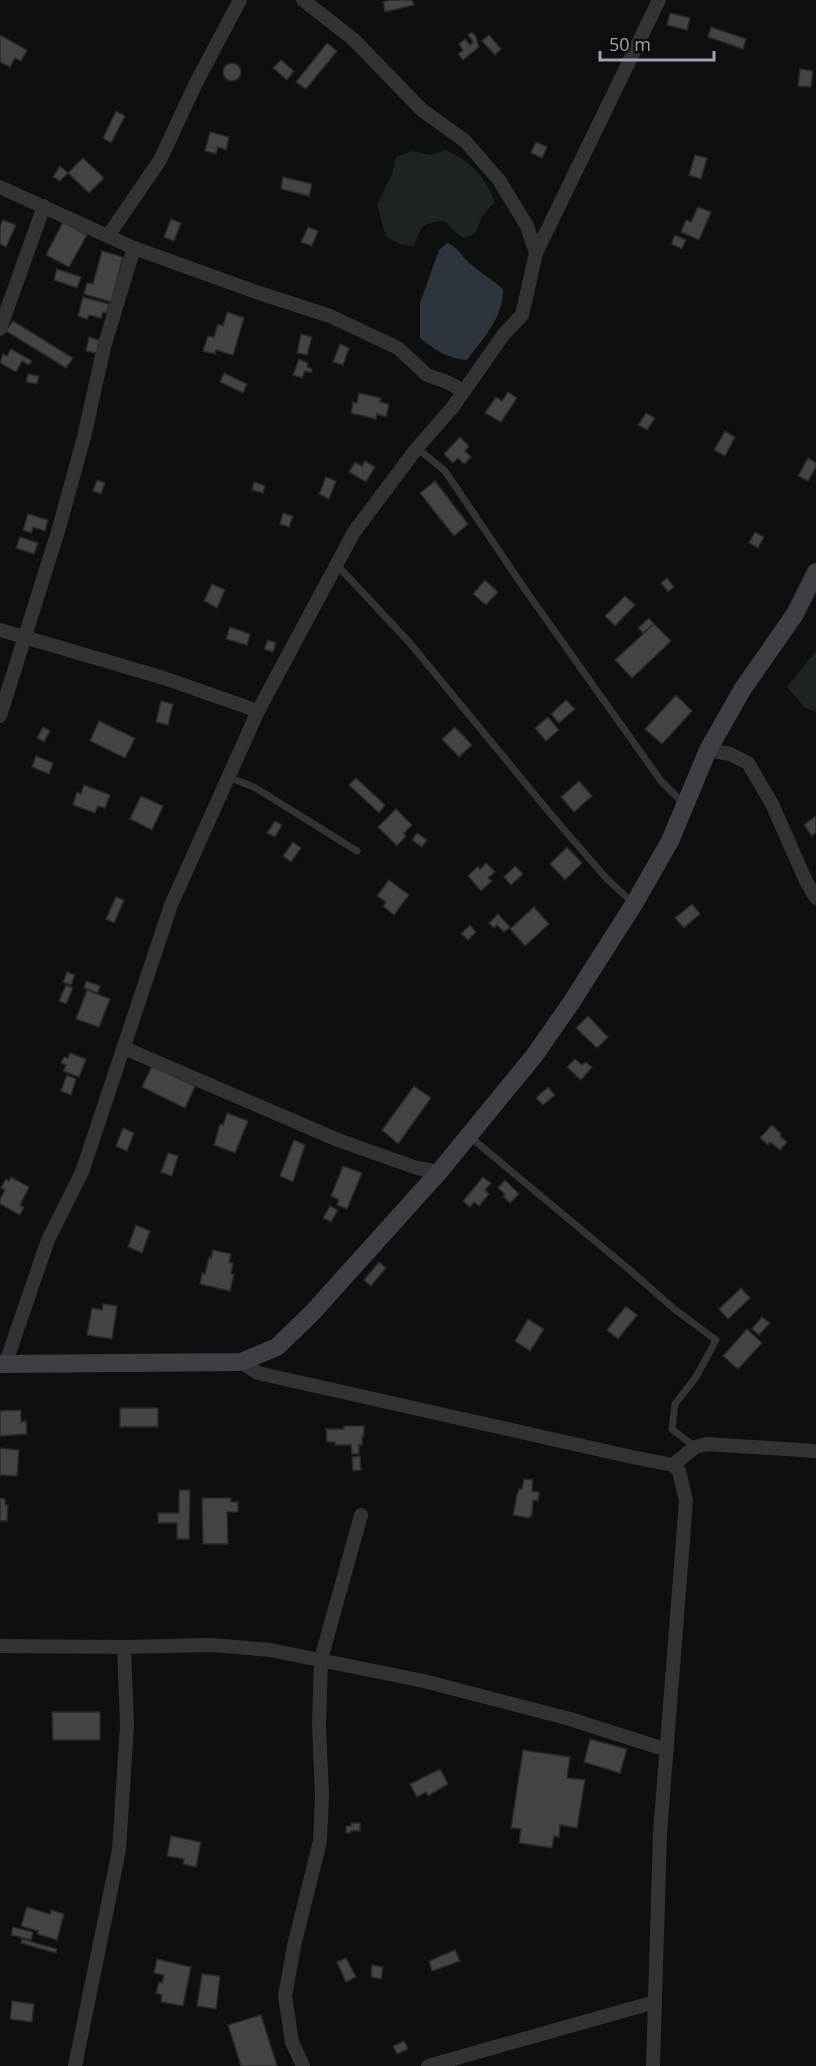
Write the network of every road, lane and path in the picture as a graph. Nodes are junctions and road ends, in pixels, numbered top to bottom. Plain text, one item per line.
1 (240, 0) edge
2 (303, 0) edge
3 (659, 0) edge
4 (0, 187) edge
5 (44, 206) junction
6 (108, 236) junction
7 (134, 248) junction
8 (536, 254) junction
9 (0, 329) edge
10 (464, 391) junction
11 (417, 448) junction
12 (336, 564) junction
13 (816, 572) edge
14 (0, 630) edge
15 (25, 637) junction
16 (258, 711) junction
17 (0, 716) edge
18 (708, 750) junction
19 (228, 777) junction
20 (686, 805) junction
21 (357, 851) dead end
22 (816, 898) edge
23 (634, 904) junction
24 (124, 1048) junction
25 (469, 1136) junction
26 (439, 1172) junction
27 (241, 1362) junction
28 (3, 1365) edge
29 (695, 1447) junction
30 (816, 1451) edge
31 (673, 1465) junction
32 (361, 1515) dead end
33 (0, 1646) edge
34 (124, 1647) junction
35 (321, 1659) junction
36 (667, 1750) junction
37 (656, 2002) junction
38 (75, 2066) edge
39 (303, 2066) edge
40 (428, 2066) edge
41 (653, 2066) edge

1 - 6 street
2 - 8 street
3 - 8 street
4 - 5 street
5 - 6 street
5 - 9 street
6 - 7 street
7 - 10 street
7 - 15 street
8 - 10 street
10 - 11 street
11 - 12 street
11 - 20 lane
12 - 16 street
12 - 23 lane
13 - 18 street
14 - 15 street
15 - 16 street
15 - 17 street
16 - 19 street
18 - 20 street
18 - 22 street
19 - 21 lane
19 - 24 street
20 - 23 street
23 - 25 street
24 - 26 street
24 - 28 street
25 - 26 street
25 - 29 lane
26 - 27 street
27 - 28 street
27 - 31 street
29 - 30 street
29 - 31 street
31 - 36 street
32 - 35 street
33 - 34 street
34 - 35 street
34 - 38 street
35 - 36 street
35 - 39 street
36 - 37 street
37 - 40 street
37 - 41 street

